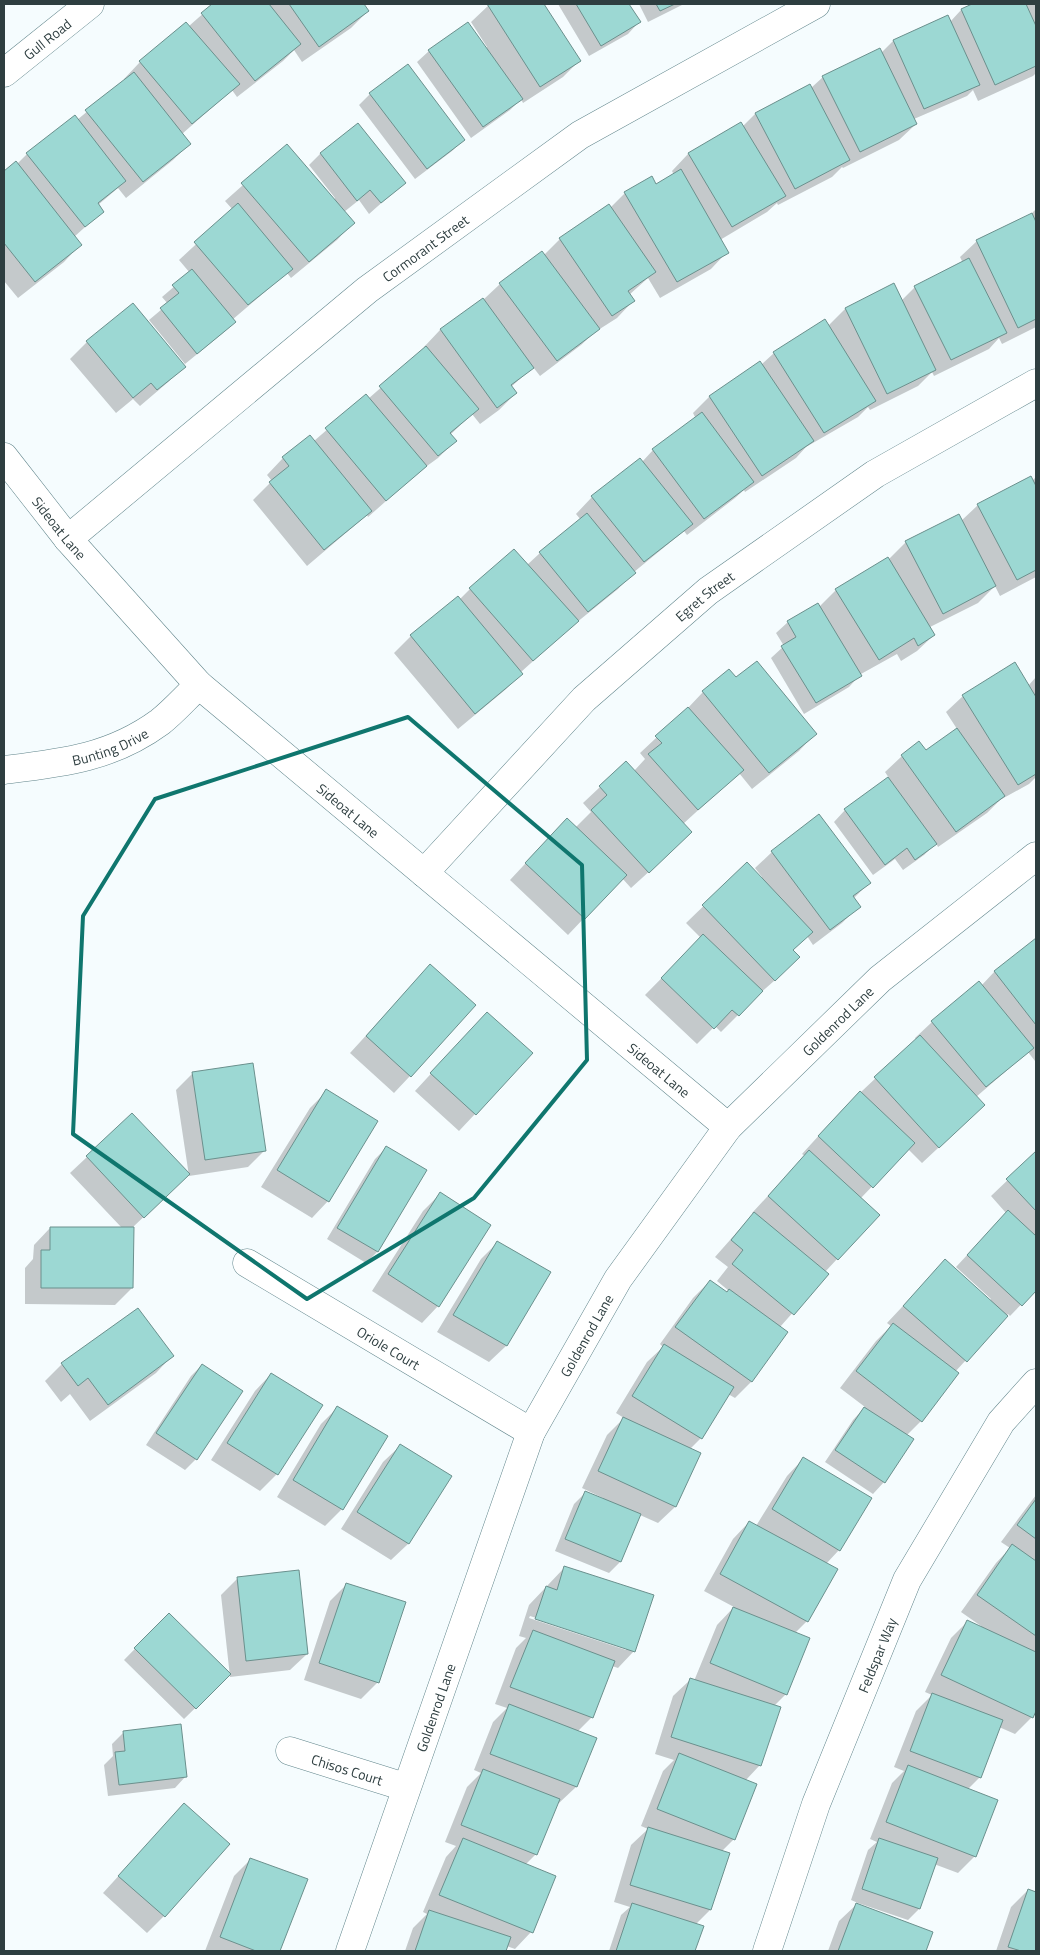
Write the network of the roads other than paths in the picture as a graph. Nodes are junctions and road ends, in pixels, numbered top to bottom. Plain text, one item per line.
1 (90, 4) edge
2 (816, 4) edge
3 (4, 73) edge
4 (1036, 382) edge
5 (4, 457) edge
6 (68, 538) junction
7 (199, 685) junction
8 (4, 770) edge
9 (1036, 856) edge
10 (424, 873) junction
11 (728, 1127) junction
12 (247, 1263) dead end
13 (1036, 1383) edge
14 (531, 1432) junction
15 (290, 1752) dead end
16 (405, 1788) junction
17 (350, 1951) edge
18 (767, 1951) edge

1 - 3 street, Gull Road
2 - 6 street, Cormorant Street
4 - 10 street, Egret Street
5 - 6 street, Sideoat Lane
6 - 7 street, Sideoat Lane
7 - 8 street, Bunting Drive
7 - 10 street, Sideoat Lane
9 - 11 street, Goldenrod Lane
10 - 11 street, Sideoat Lane
11 - 14 street, Goldenrod Lane
12 - 14 street, Oriole Court
13 - 18 street, Feldspar Way
14 - 16 street, Goldenrod Lane
15 - 16 street, Chisos Court
16 - 17 street, Goldenrod Lane

